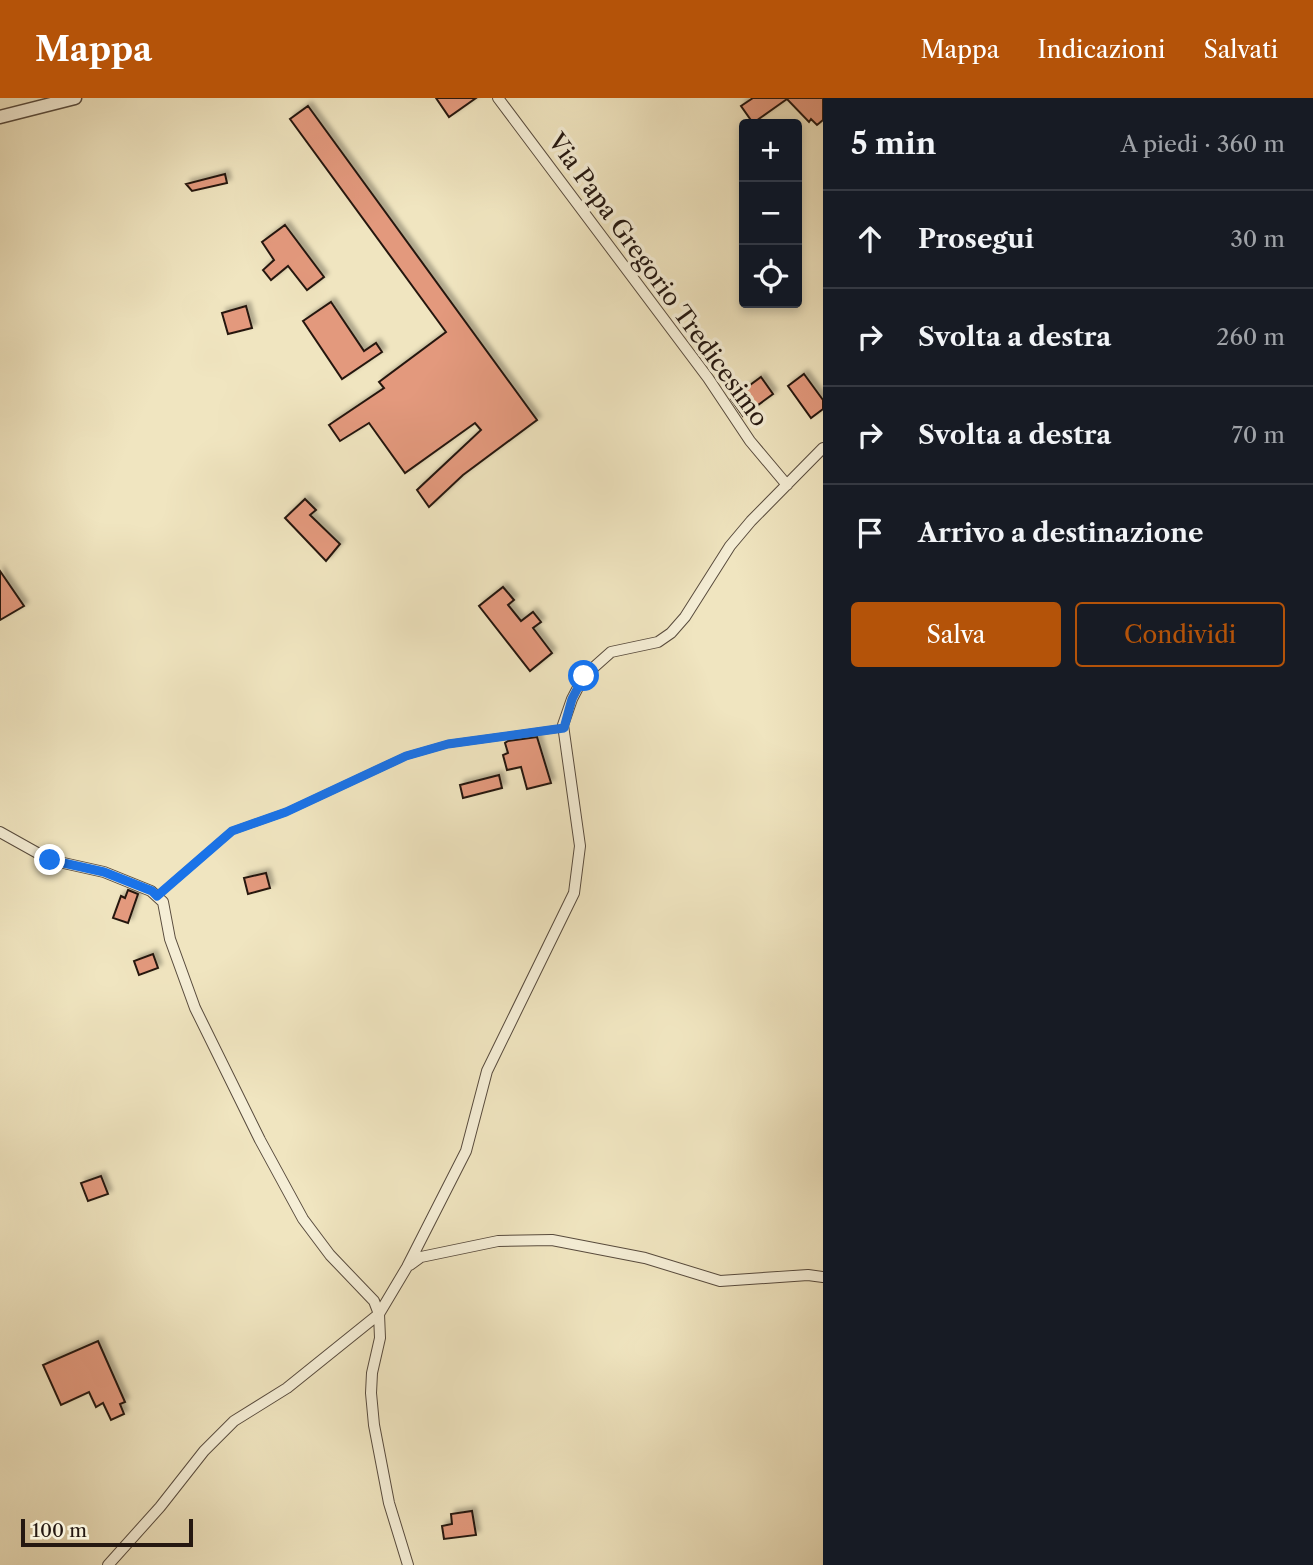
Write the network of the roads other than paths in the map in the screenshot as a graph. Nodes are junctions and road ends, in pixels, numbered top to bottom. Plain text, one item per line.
1 (75, 98) edge
2 (498, 98) edge
3 (0, 117) edge
4 (823, 448) edge
5 (787, 485) junction
6 (564, 728) junction
7 (0, 832) edge
8 (157, 896) junction
9 (407, 1267) junction
10 (823, 1277) edge
11 (379, 1314) junction
12 (108, 1565) edge
13 (408, 1565) edge

1 - 3 street
2 - 5 street, Via Papa Gregorio Tredicesimo
4 - 5 street
5 - 6 street
6 - 8 lane
6 - 9 street
7 - 8 street
8 - 11 street
9 - 10 street
9 - 11 street
11 - 12 street
11 - 13 street

